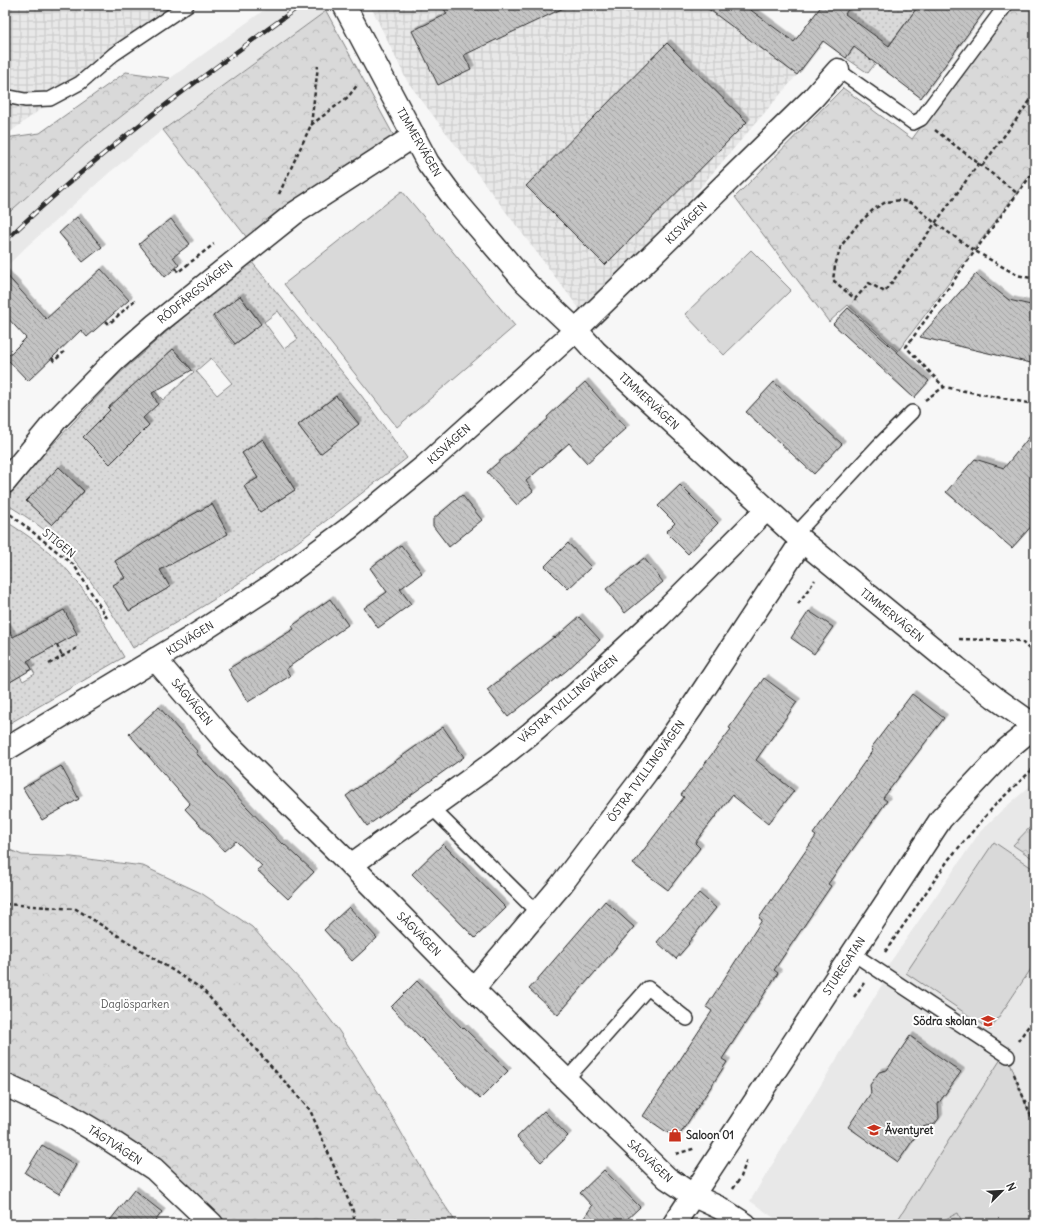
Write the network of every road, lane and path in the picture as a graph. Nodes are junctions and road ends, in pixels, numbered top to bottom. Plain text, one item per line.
1 (187, 5) edge
2 (344, 5) edge
3 (1006, 5) edge
4 (1029, 5) edge
5 (1035, 10) edge
6 (374, 61) junction
7 (318, 66) dead end
8 (838, 70) joint
9 (1035, 94) edge
10 (5, 96) edge
11 (922, 119) junction
12 (311, 125) junction
13 (414, 136) junction
14 (979, 163) junction
15 (982, 166) junction
16 (1035, 170) edge
17 (1018, 193) junction
18 (276, 200) dead end
19 (935, 223) junction
20 (214, 244) dead end
21 (975, 251) junction
22 (176, 268) dead end
23 (1035, 279) edge
24 (135, 300) dead end
25 (106, 321) dead end
26 (576, 330) junction
27 (64, 352) dead end
28 (52, 358) dead end
29 (1028, 403) dead end
30 (912, 412) dead end
31 (5, 482) edge
32 (5, 510) edge
33 (766, 510) junction
34 (798, 538) junction
35 (819, 575) dead end
36 (798, 604) dead end
37 (107, 618) dead end
38 (970, 640) dead end
39 (57, 645) dead end
40 (77, 648) dead end
41 (62, 656) junction
42 (1035, 656) edge
43 (155, 659) junction
44 (49, 664) dead end
45 (1035, 726) edge
46 (5, 750) edge
47 (431, 808) junction
48 (351, 865) junction
49 (5, 904) edge
50 (537, 912) junction
51 (852, 953) junction
52 (473, 988) junction
53 (1035, 1018) edge
54 (687, 1019) dead end
55 (1008, 1056) junction
56 (566, 1080) junction
57 (5, 1085) edge
58 (1035, 1126) edge
59 (694, 1196) junction
60 (212, 1224) edge
61 (354, 1224) edge
62 (674, 1224) edge
63 (745, 1224) edge

1 - 10 lane
2 - 6 street, TIMMERVÄGEN
3 - 11 lane
4 - 5 path
6 - 12 path
6 - 13 street, TIMMERVÄGEN
7 - 12 path
8 - 11 lane
8 - 26 street, KISVÄGEN
9 - 15 path
11 - 14 path
12 - 18 path
13 - 26 street, TIMMERVÄGEN
13 - 31 street, RÖDFÄRGSVÄGEN
14 - 15 path
14 - 19 path
15 - 17 path
16 - 17 path
17 - 21 path
19 - 19 path
19 - 21 path
20 - 22 path
21 - 23 path
21 - 29 path
24 - 25 path
26 - 33 street, TIMMERVÄGEN
26 - 43 street, KISVÄGEN
27 - 28 path
30 - 34 lane
32 - 37 path, STIGEN
33 - 34 street, TIMMERVÄGEN
33 - 47 street, VÄSTRA TVILLINGVÄGEN
34 - 45 street, TIMMERVÄGEN
34 - 50 street, ÖSTRA TVILLINGVÄGEN
35 - 36 path
38 - 42 path
39 - 41 path
40 - 41 path
41 - 44 path
43 - 46 street, KISVÄGEN
43 - 48 street, SÅGVÄGEN
45 - 51 street, STUREGATAN
47 - 48 street, VÄSTRA TVILLINGVÄGEN
47 - 50 lane
48 - 52 street, SÅGVÄGEN
49 - 61 path
50 - 52 street, ÖSTRA TVILLINGVÄGEN
51 - 55 lane
51 - 59 street, STUREGATAN
52 - 56 street, SÅGVÄGEN
53 - 55 path
54 - 56 lane
55 - 58 path
56 - 59 street, SÅGVÄGEN
57 - 60 street, TÄGTVÄGEN
59 - 62 street, STUREGATAN
59 - 63 street, SÅGVÄGEN

